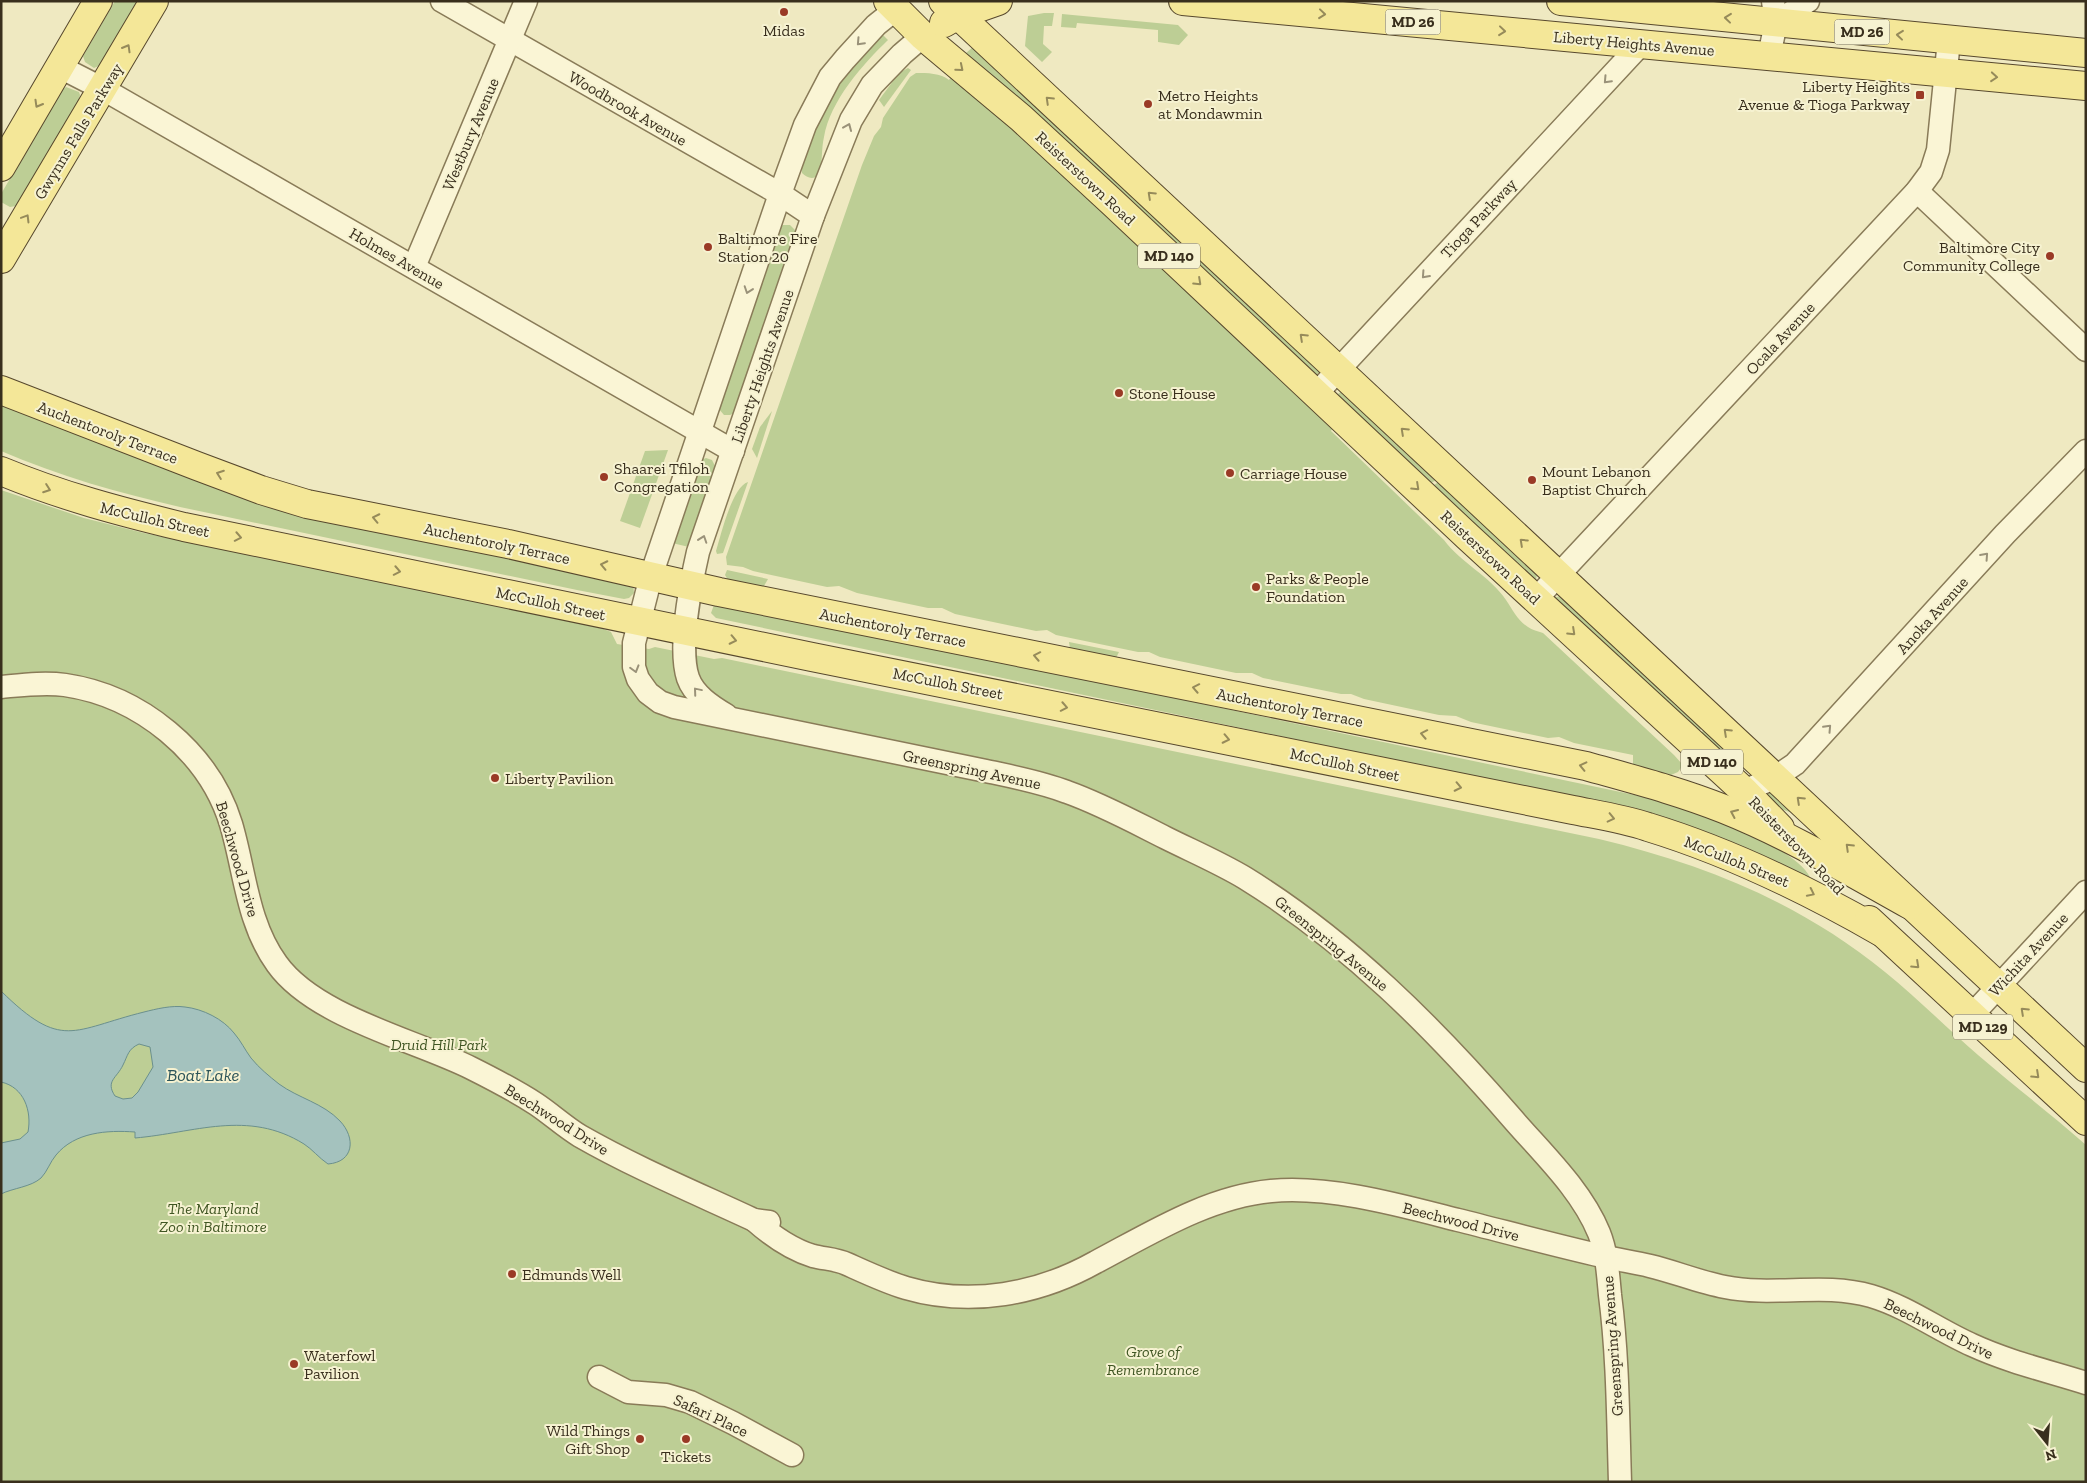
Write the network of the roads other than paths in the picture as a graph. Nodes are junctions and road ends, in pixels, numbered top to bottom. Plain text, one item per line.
1 (98, 1) edge
2 (154, 1) edge
3 (442, 1) edge
4 (526, 1) edge
5 (998, 1) edge
6 (1183, 1) edge
7 (1561, 1) edge
8 (1808, 1) edge
9 (898, 4) edge
10 (951, 8) edge
11 (1775, 12) edge
12 (924, 36) junction
13 (1949, 40) junction
14 (510, 41) junction
15 (1641, 44) junction
16 (2086, 53) edge
17 (1769, 56) junction
18 (60, 67) junction
19 (1946, 73) junction
20 (2086, 86) edge
21 (103, 89) junction
22 (1, 167) edge
23 (1917, 191) junction
24 (780, 194) junction
25 (812, 216) junction
26 (1, 259) edge
27 (414, 267) junction
28 (2086, 350) edge
29 (1338, 370) junction
30 (1, 390) edge
31 (1316, 394) junction
32 (700, 432) junction
33 (733, 451) junction
34 (2086, 451) edge
35 (1, 471) edge
36 (1558, 575) junction
37 (651, 576) junction
38 (691, 586) junction
39 (1536, 599) junction
40 (640, 621) junction
41 (686, 631) junction
42 (1, 686) edge
43 (735, 721) junction
44 (1776, 777) junction
45 (1744, 792) junction
46 (1791, 839) junction
47 (2086, 892) edge
48 (1910, 905) junction
49 (1881, 932) junction
50 (1997, 987) junction
51 (1971, 1016) junction
52 (2086, 1068) edge
53 (2086, 1122) edge
54 (1606, 1257) junction
55 (599, 1377) dead end
56 (2086, 1383) edge
57 (792, 1455) dead end
58 (1620, 1482) edge

1 - 18 main road
21 -> 2 main road, Gwynns Falls Parkway
3 - 14 street, Woodbrook Avenue
4 - 14 street, Westbury Avenue
5 - 10 main road, Liberty Heights Avenue
6 -> 15 main road, Liberty Heights Avenue / MD 26
11 -> 7 main road, Liberty Heights Avenue / MD 26
8 - 11 street
9 - 12 main road, Reisterstown Road / MD 140
9 -> 24 street
10 - 12 main road, Liberty Heights Avenue
29 -> 10 main road, Reisterstown Road / MD 140
13 -> 11 main road, Liberty Heights Avenue / MD 26
11 - 17 street
25 -> 12 street, Liberty Heights Avenue
12 -> 31 main road, Reisterstown Road / MD 140
13 - 16 main road, Liberty Heights Avenue / MD 26
13 - 19 street, Ocala Avenue
14 - 24 street, Woodbrook Avenue
14 - 27 street, Westbury Avenue
15 - 17 main road, Liberty Heights Avenue / MD 26
15 -> 29 street, Tioga Parkway
17 - 19 main road, Liberty Heights Avenue / MD 26
18 - 21 street, Holmes Avenue
18 -> 22 main road
19 -> 20 main road, Liberty Heights Avenue / MD 26
19 - 23 street, Ocala Avenue
26 -> 21 main road, Gwynns Falls Parkway
21 - 27 street, Holmes Avenue
23 - 28 street
23 - 36 street, Ocala Avenue
24 - 25 street, Woodbrook Avenue
24 -> 32 street
25 - 33 street, Liberty Heights Avenue
27 - 32 street, Holmes Avenue
29 - 31 street, Tioga Parkway
36 -> 29 main road, Reisterstown Road / MD 140
37 -> 30 main road, Auchentoroly Terrace / MD 129
31 -> 39 main road, Reisterstown Road / MD 140
32 - 33 street, Holmes Avenue
32 - 37 street
38 -> 33 street, Liberty Heights Avenue
44 -> 34 street, Anoka Avenue
35 -> 40 main road, McCulloh Street / MD 129
36 - 39 street, Ocala Avenue
44 -> 36 main road, Reisterstown Road / MD 140
37 - 38 main road, Auchentoroly Terrace / MD 129
37 - 40 street
38 - 41 street, Liberty Heights Avenue
46 -> 38 main road, Auchentoroly Terrace / MD 129
39 -> 45 main road, Reisterstown Road / MD 140
40 - 41 main road, McCulloh Street / MD 129
40 -> 43 street, Greenspring Avenue
43 -> 41 street, Greenspring Avenue
41 -> 49 main road, McCulloh Street / MD 129
42 - 54 street, Beechwood Drive
43 - 54 street, Greenspring Avenue
44 - 45 street, Anoka Avenue
48 -> 44 main road, Reisterstown Road / MD 140
45 - 46 main road, Reisterstown Road / MD 140
46 - 48 main road, MD 129
46 - 49 main road, Reisterstown Road / MD 140
47 - 50 street, Wichita Avenue
48 - 50 main road, Reisterstown Road / MD 129
49 -> 51 main road, Reisterstown Road / MD 129
50 - 51 street, Wichita Avenue
52 -> 50 main road, Reisterstown Road / MD 129
51 -> 53 main road, Reisterstown Road / MD 129
54 - 56 street, Beechwood Drive
54 - 58 street, Greenspring Avenue
55 - 57 street, Safari Place

